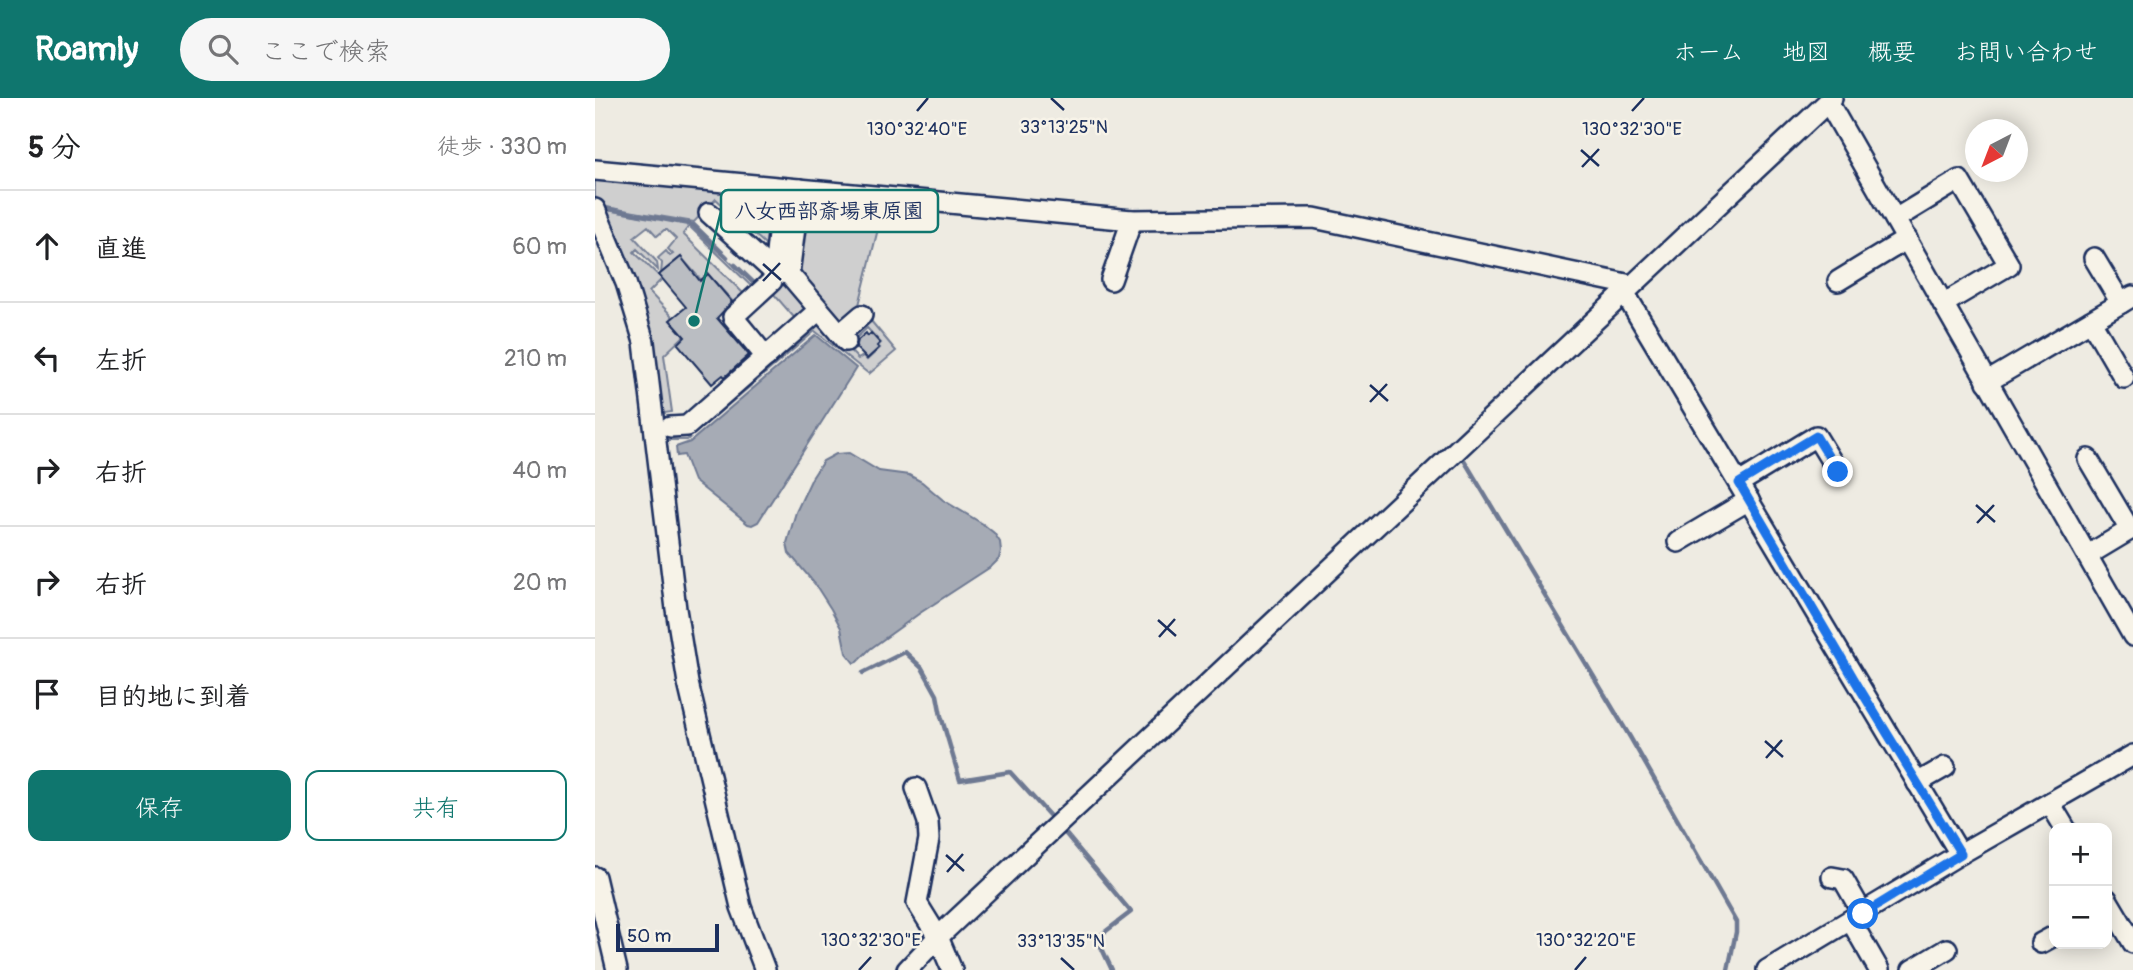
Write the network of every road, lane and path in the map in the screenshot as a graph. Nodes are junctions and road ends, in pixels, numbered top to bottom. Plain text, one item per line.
1 (1830, 100) edge
2 (595, 170) edge
3 (791, 189) junction
4 (595, 209) edge
5 (709, 213) dead end
6 (1895, 219) junction
7 (1132, 220) junction
8 (1906, 239) junction
9 (2094, 258) dead end
10 (781, 273) junction
11 (1111, 280) dead end
12 (1838, 281) dead end
13 (1627, 288) junction
14 (2127, 300) edge
15 (1943, 304) junction
16 (819, 310) junction
17 (862, 315) dead end
18 (2091, 321) junction
19 (766, 357) junction
20 (2124, 378) dead end
21 (1987, 382) junction
22 (670, 427) dead end
23 (2088, 459) dead end
24 (1838, 472) dead end
25 (1744, 491) junction
26 (2131, 529) edge
27 (1678, 542) dead end
28 (2088, 555) junction
29 (2133, 636) edge
30 (2133, 755) edge
31 (1945, 767) dead end
32 (1917, 783) junction
33 (916, 788) dead end
34 (2050, 803) junction
35 (2062, 823) edge
36 (1961, 854) junction
37 (595, 877) edge
38 (1832, 877) dead end
39 (2112, 909) edge
40 (1857, 917) junction
41 (938, 937) junction
42 (2133, 943) edge
43 (1947, 949) dead end
44 (617, 970) edge
45 (765, 970) edge
46 (907, 970) edge
47 (952, 970) edge
48 (1767, 970) edge
49 (1879, 970) edge
50 (1912, 970) edge

1 - 6 street
1 - 13 street
2 - 3 street
3 - 7 street
3 - 10 street
4 - 45 street
5 - 10 street
6 - 8 street
6 - 15 street
7 - 11 street
7 - 13 street
8 - 12 street
8 - 15 street
9 - 14 street
10 - 16 street
10 - 19 street
13 - 25 street
13 - 41 street
14 - 18 street
15 - 21 street
16 - 17 street
16 - 19 street
18 - 20 street
18 - 21 street
19 - 22 street
21 - 28 street
23 - 26 street
24 - 25 street
25 - 27 street
25 - 32 street
26 - 28 street
28 - 29 street
30 - 34 street
31 - 32 street
32 - 36 street
33 - 41 street
34 - 35 street
34 - 36 street
36 - 40 street
37 - 44 street
38 - 40 street
39 - 42 street
40 - 48 street
40 - 49 street
41 - 46 street
41 - 47 street
43 - 50 street

